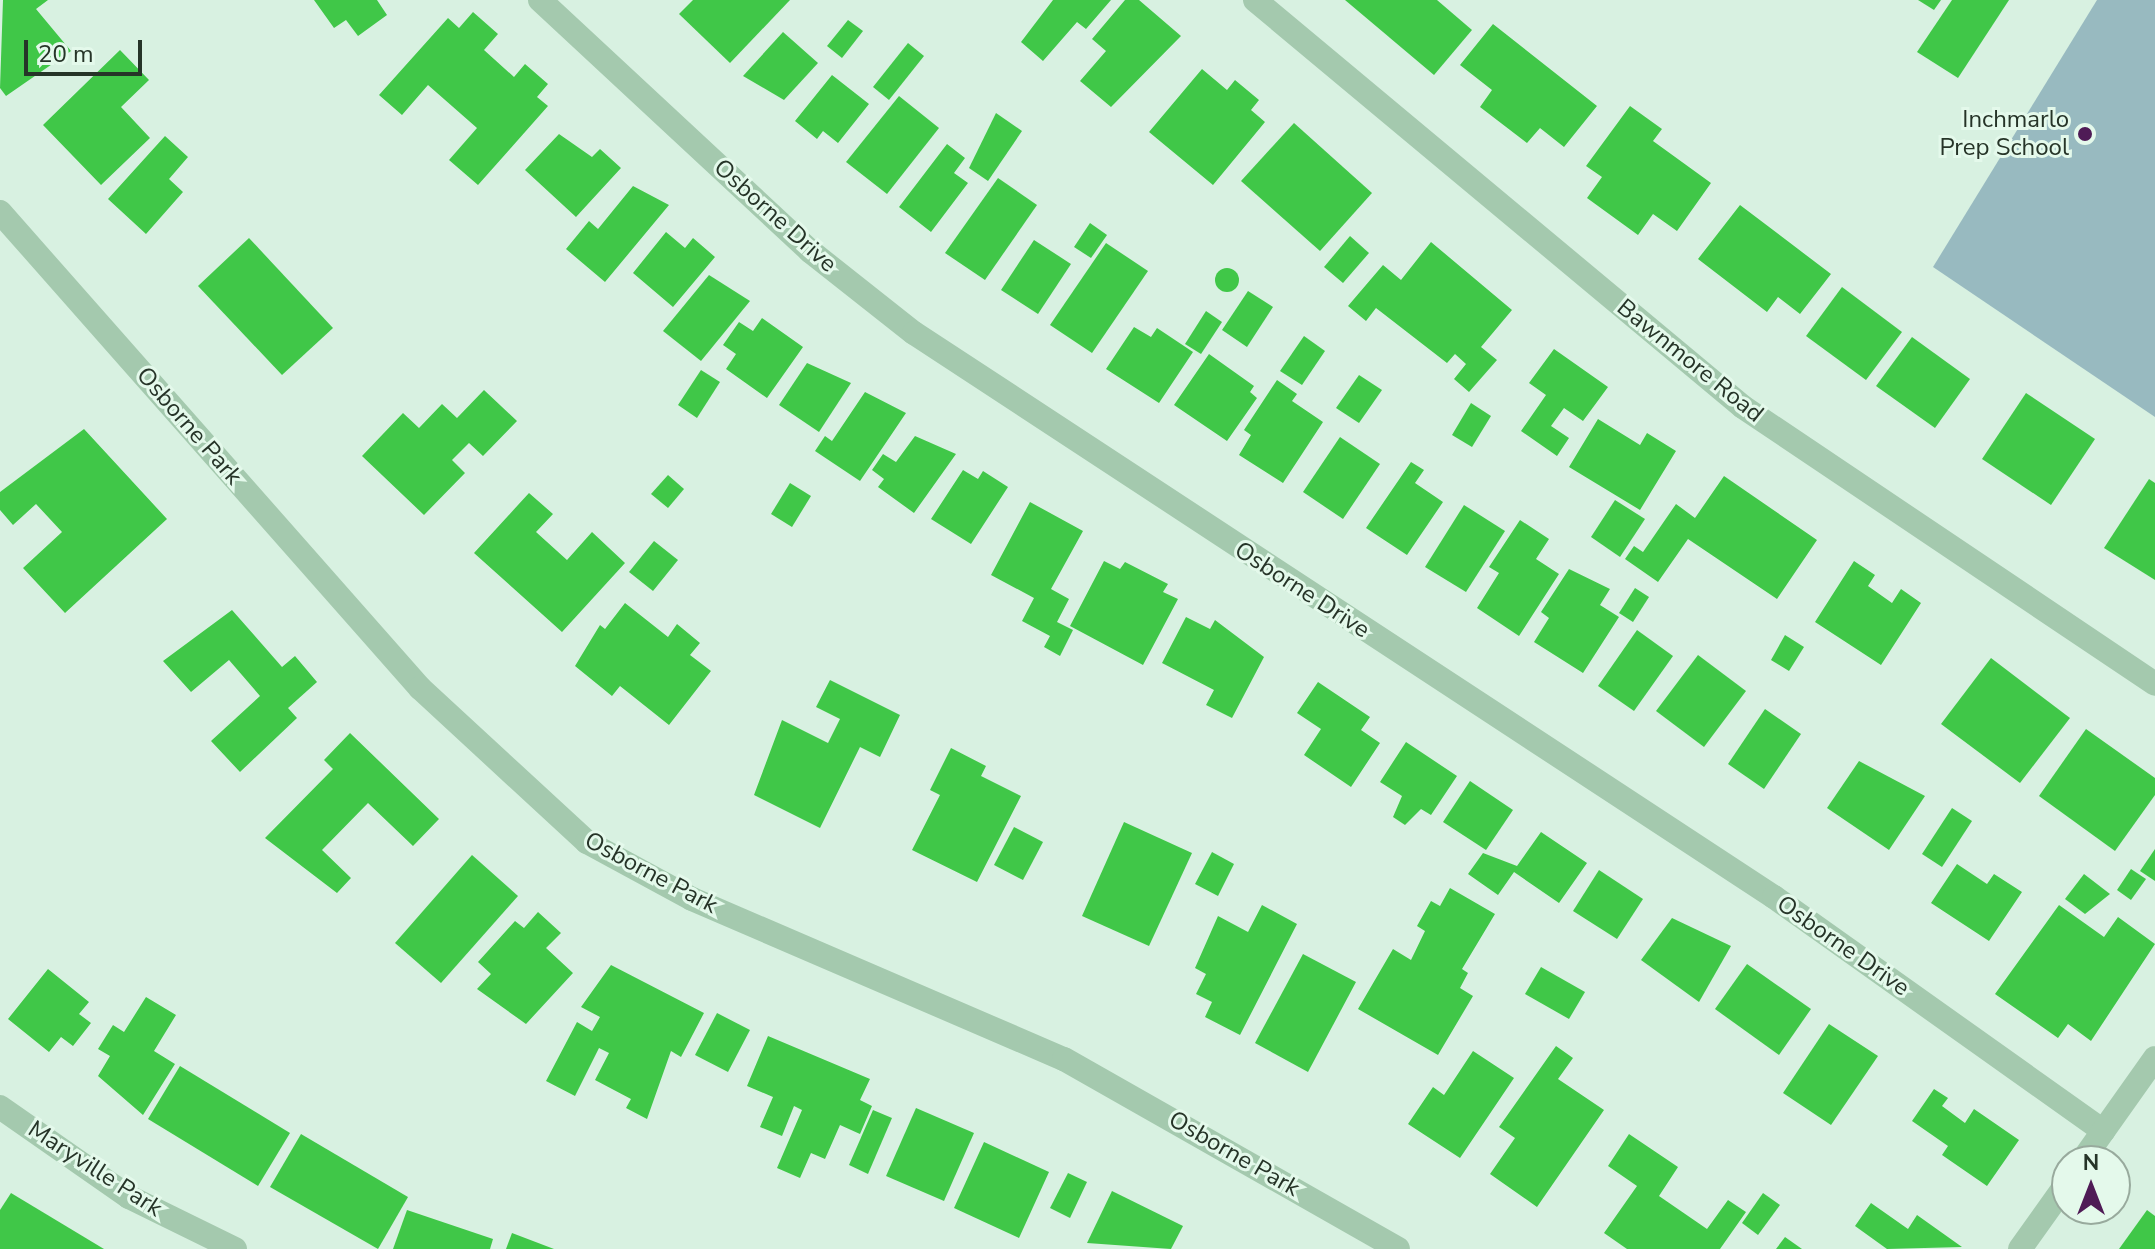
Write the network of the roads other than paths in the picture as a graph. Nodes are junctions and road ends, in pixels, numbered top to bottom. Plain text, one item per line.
1 (540, 0) edge
2 (1255, 0) edge
3 (0, 212) edge
4 (2155, 684) edge
5 (2155, 1058) edge
6 (0, 1107) edge
7 (2103, 1131) junction
8 (2093, 1145) edge
9 (2051, 1205) edge
10 (235, 1249) edge
11 (1398, 1249) edge
12 (2020, 1249) edge

1 - 7 street, Osborne Drive
2 - 4 street, Bawnmore Road
3 - 11 street, Osborne Park
5 - 7 street
6 - 10 street, Maryville Park
7 - 8 street
9 - 12 street

